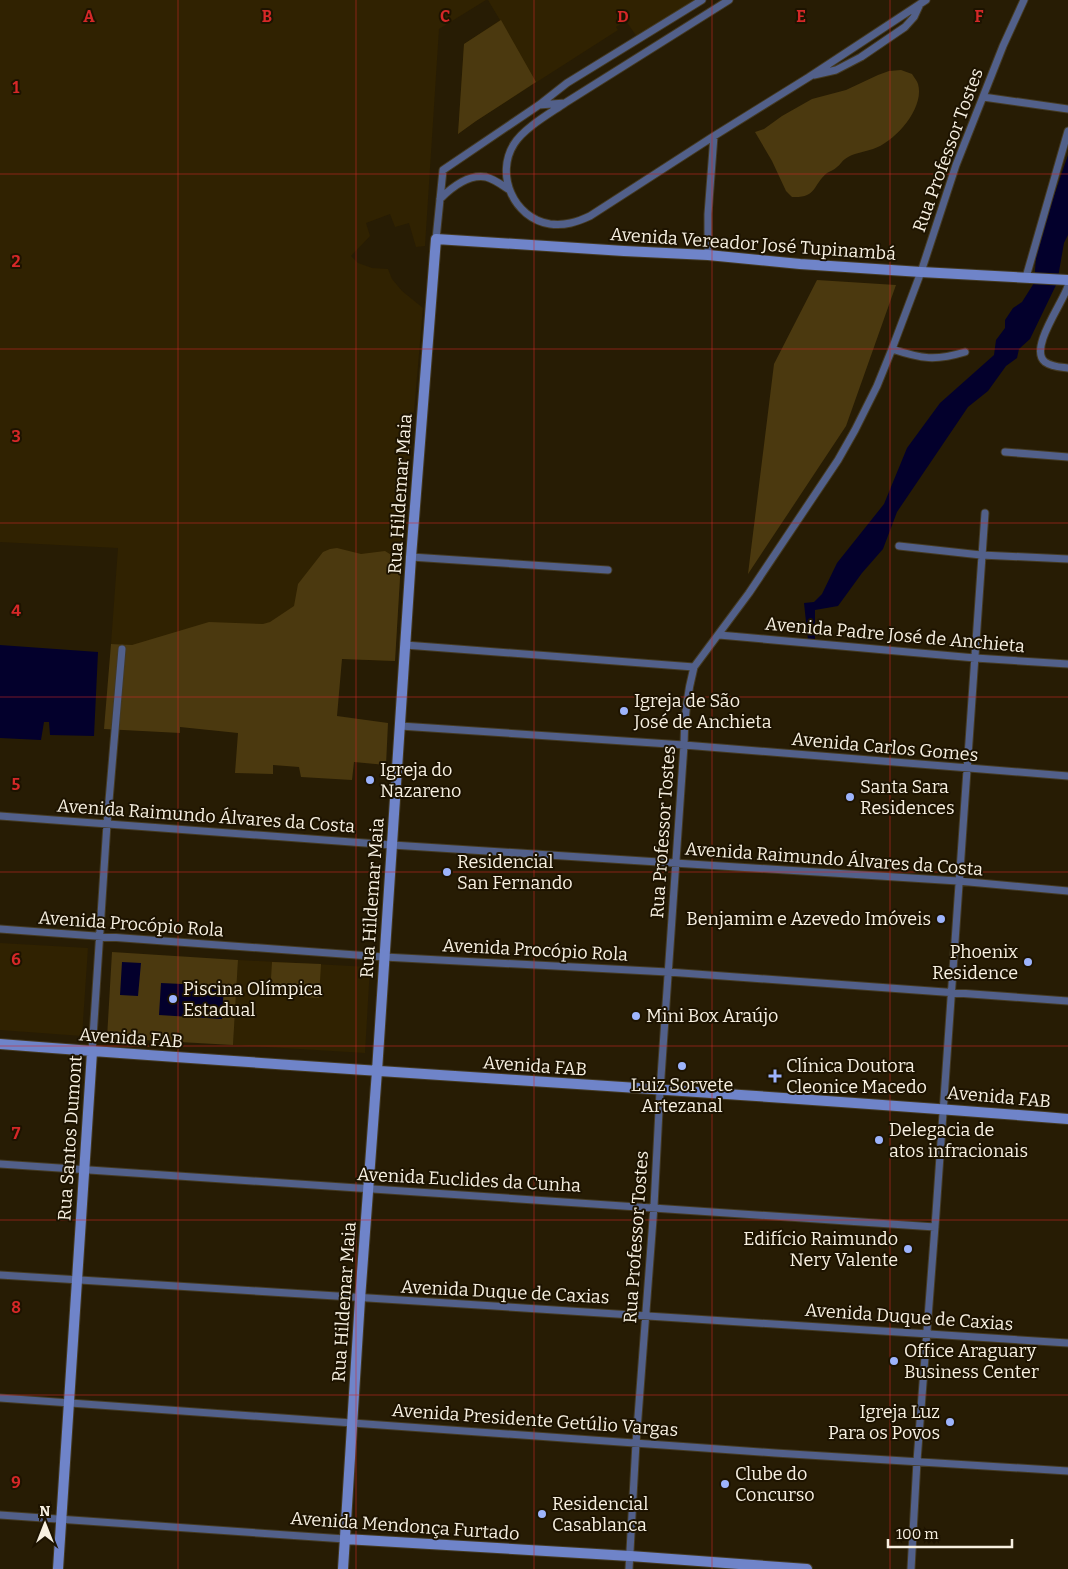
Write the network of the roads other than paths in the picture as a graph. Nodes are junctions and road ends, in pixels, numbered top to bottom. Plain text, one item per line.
1 (702, 0) edge
2 (729, 0) edge
3 (1024, 0) edge
4 (923, 2) edge
5 (809, 77) junction
6 (982, 97) junction
7 (565, 103) junction
8 (539, 105) junction
9 (1068, 110) edge
10 (1068, 131) edge
11 (714, 136) junction
12 (508, 189) junction
13 (440, 200) junction
14 (436, 239) junction
15 (708, 254) junction
16 (921, 272) junction
17 (1028, 277) junction
18 (1066, 282) edge
19 (892, 350) junction
20 (966, 352) dead end
21 (1068, 368) edge
22 (1005, 452) dead end
23 (1068, 457) edge
24 (985, 513) dead end
25 (899, 546) dead end
26 (981, 555) junction
27 (411, 557) junction
28 (1068, 559) edge
29 (608, 570) dead end
30 (719, 635) junction
31 (405, 645) junction
32 (122, 649) dead end
33 (975, 658) junction
34 (1068, 664) edge
35 (694, 667) junction
36 (400, 726) junction
37 (684, 745) junction
38 (967, 769) junction
39 (1068, 776) edge
40 (0, 816) edge
41 (107, 824) junction
42 (392, 845) junction
43 (676, 863) junction
44 (958, 881) junction
45 (1068, 891) edge
46 (0, 929) edge
47 (100, 936) junction
48 (384, 957) junction
49 (668, 972) junction
50 (951, 992) junction
51 (1068, 1001) edge
52 (0, 1044) edge
53 (92, 1052) junction
54 (377, 1071) junction
55 (660, 1090) junction
56 (944, 1109) junction
57 (1068, 1119) edge
58 (0, 1164) edge
59 (84, 1169) junction
60 (369, 1189) junction
61 (654, 1206) junction
62 (935, 1227) junction
63 (0, 1275) edge
64 (76, 1280) junction
65 (360, 1299) junction
66 (646, 1315) junction
67 (927, 1333) junction
68 (1068, 1343) edge
69 (0, 1398) edge
70 (68, 1403) junction
71 (352, 1422) junction
72 (636, 1443) junction
73 (917, 1461) junction
74 (1068, 1471) edge
75 (0, 1515) edge
76 (62, 1520) junction
77 (345, 1539) junction
78 (630, 1556) junction
79 (58, 1569) edge
80 (343, 1569) edge
81 (629, 1569) edge
82 (807, 1569) edge
83 (911, 1569) edge

1 - 8 street
2 - 7 street
3 - 6 street, Rua Professor Tostes
4 - 5 street
4 - 5 street
5 - 11 street
6 - 9 street
6 - 16 street, Rua Professor Tostes
7 - 8 street
7 - 12 street
8 - 13 street, Rua Hildemar Maia
10 - 17 street
11 - 12 street
11 - 15 street
12 - 13 street
13 - 14 street, Rua Hildemar Maia
14 - 15 main road, Avenida Vereador José Tupinambá
14 - 27 main road, Rua Hildemar Maia
15 - 16 main road, Avenida Vereador José Tupinambá
16 - 17 main road, Avenida Vereador José Tupinambá
16 - 19 street, Rua Professor Tostes
17 - 18 main road, Avenida Vereador José Tupinambá
18 - 21 street
19 - 20 street
19 - 30 street, Rua Professor Tostes
22 - 23 street
24 - 26 street
25 - 26 street
26 - 28 street
26 - 33 street
27 - 29 street
27 - 31 main road, Rua Hildemar Maia
30 - 33 street, Avenida Padre José de Anchieta
30 - 35 street, Rua Professor Tostes
31 - 35 street
31 - 36 main road, Rua Hildemar Maia
32 - 41 street, Rua Santos Dumont
33 - 34 street, Avenida Padre José de Anchieta
33 - 38 street
35 - 37 street, Rua Professor Tostes
36 - 37 street, Avenida Carlos Gomes
36 - 42 main road, Rua Hildemar Maia
37 - 38 street, Avenida Carlos Gomes
37 - 43 street, Rua Professor Tostes
38 - 39 street, Avenida Carlos Gomes
38 - 44 street
40 - 41 street, Avenida Raimundo Álvares da Costa
41 - 42 street, Avenida Raimundo Álvares da Costa
41 - 47 street, Rua Santos Dumont
42 - 43 street, Avenida Raimundo Álvares da Costa
42 - 48 main road, Rua Hildemar Maia
43 - 44 street, Avenida Raimundo Álvares da Costa
43 - 49 street, Rua Professor Tostes
44 - 45 street, Avenida Raimundo Álvares da Costa
44 - 50 street
46 - 47 street, Avenida Procópio Rola
47 - 48 street, Avenida Procópio Rola
47 - 53 street, Rua Santos Dumont
48 - 49 street, Avenida Procópio Rola
48 - 54 main road, Rua Hildemar Maia
49 - 50 street, Avenida Procópio Rola
49 - 55 street, Rua Professor Tostes
50 - 51 street, Avenida Procópio Rola
50 - 56 street
52 - 53 main road, Avenida FAB
53 - 54 main road, Avenida FAB
53 - 59 main road, Rua Santos Dumont
54 - 55 main road, Avenida FAB
54 - 60 main road, Rua Hildemar Maia
55 - 56 main road, Avenida FAB
55 - 61 street, Rua Professor Tostes
56 - 57 main road, Avenida FAB
56 - 62 street
58 - 59 street, Avenida Euclides da Cunha
59 - 60 street, Avenida Euclides da Cunha
59 - 64 main road, Rua Santos Dumont
60 - 61 street, Avenida Euclides da Cunha
60 - 65 main road, Rua Hildemar Maia
61 - 62 street, Avenida Euclides da Cunha
61 - 66 street, Rua Professor Tostes
62 - 67 street
63 - 64 street, Avenida Duque de Caxias
64 - 65 street, Avenida Duque de Caxias
64 - 70 main road, Rua Santos Dumont
65 - 66 street, Avenida Duque de Caxias
65 - 71 main road, Rua Hildemar Maia
66 - 67 street, Avenida Duque de Caxias
66 - 72 street, Rua Professor Tostes
67 - 68 street, Avenida Duque de Caxias
67 - 73 street
69 - 70 street, Avenida Presidente Getúlio Vargas
70 - 71 street, Avenida Presidente Getúlio Vargas
70 - 76 main road, Rua Santos Dumont
71 - 72 street, Avenida Presidente Getúlio Vargas
71 - 77 main road, Rua Hildemar Maia
72 - 73 street, Avenida Presidente Getúlio Vargas
72 - 78 street, Rua Professor Tostes
73 - 74 street, Avenida Presidente Getúlio Vargas
73 - 83 street
75 - 76 street, Avenida Mendonça Furtado
76 - 77 street, Avenida Mendonça Furtado
76 - 79 main road, Rua Santos Dumont
77 - 78 main road, Avenida Mendonça Furtado
77 - 80 main road, Rua Hildemar Maia
78 - 81 street, Rua Professor Tostes
78 - 82 main road, Avenida Mendonça Furtado

